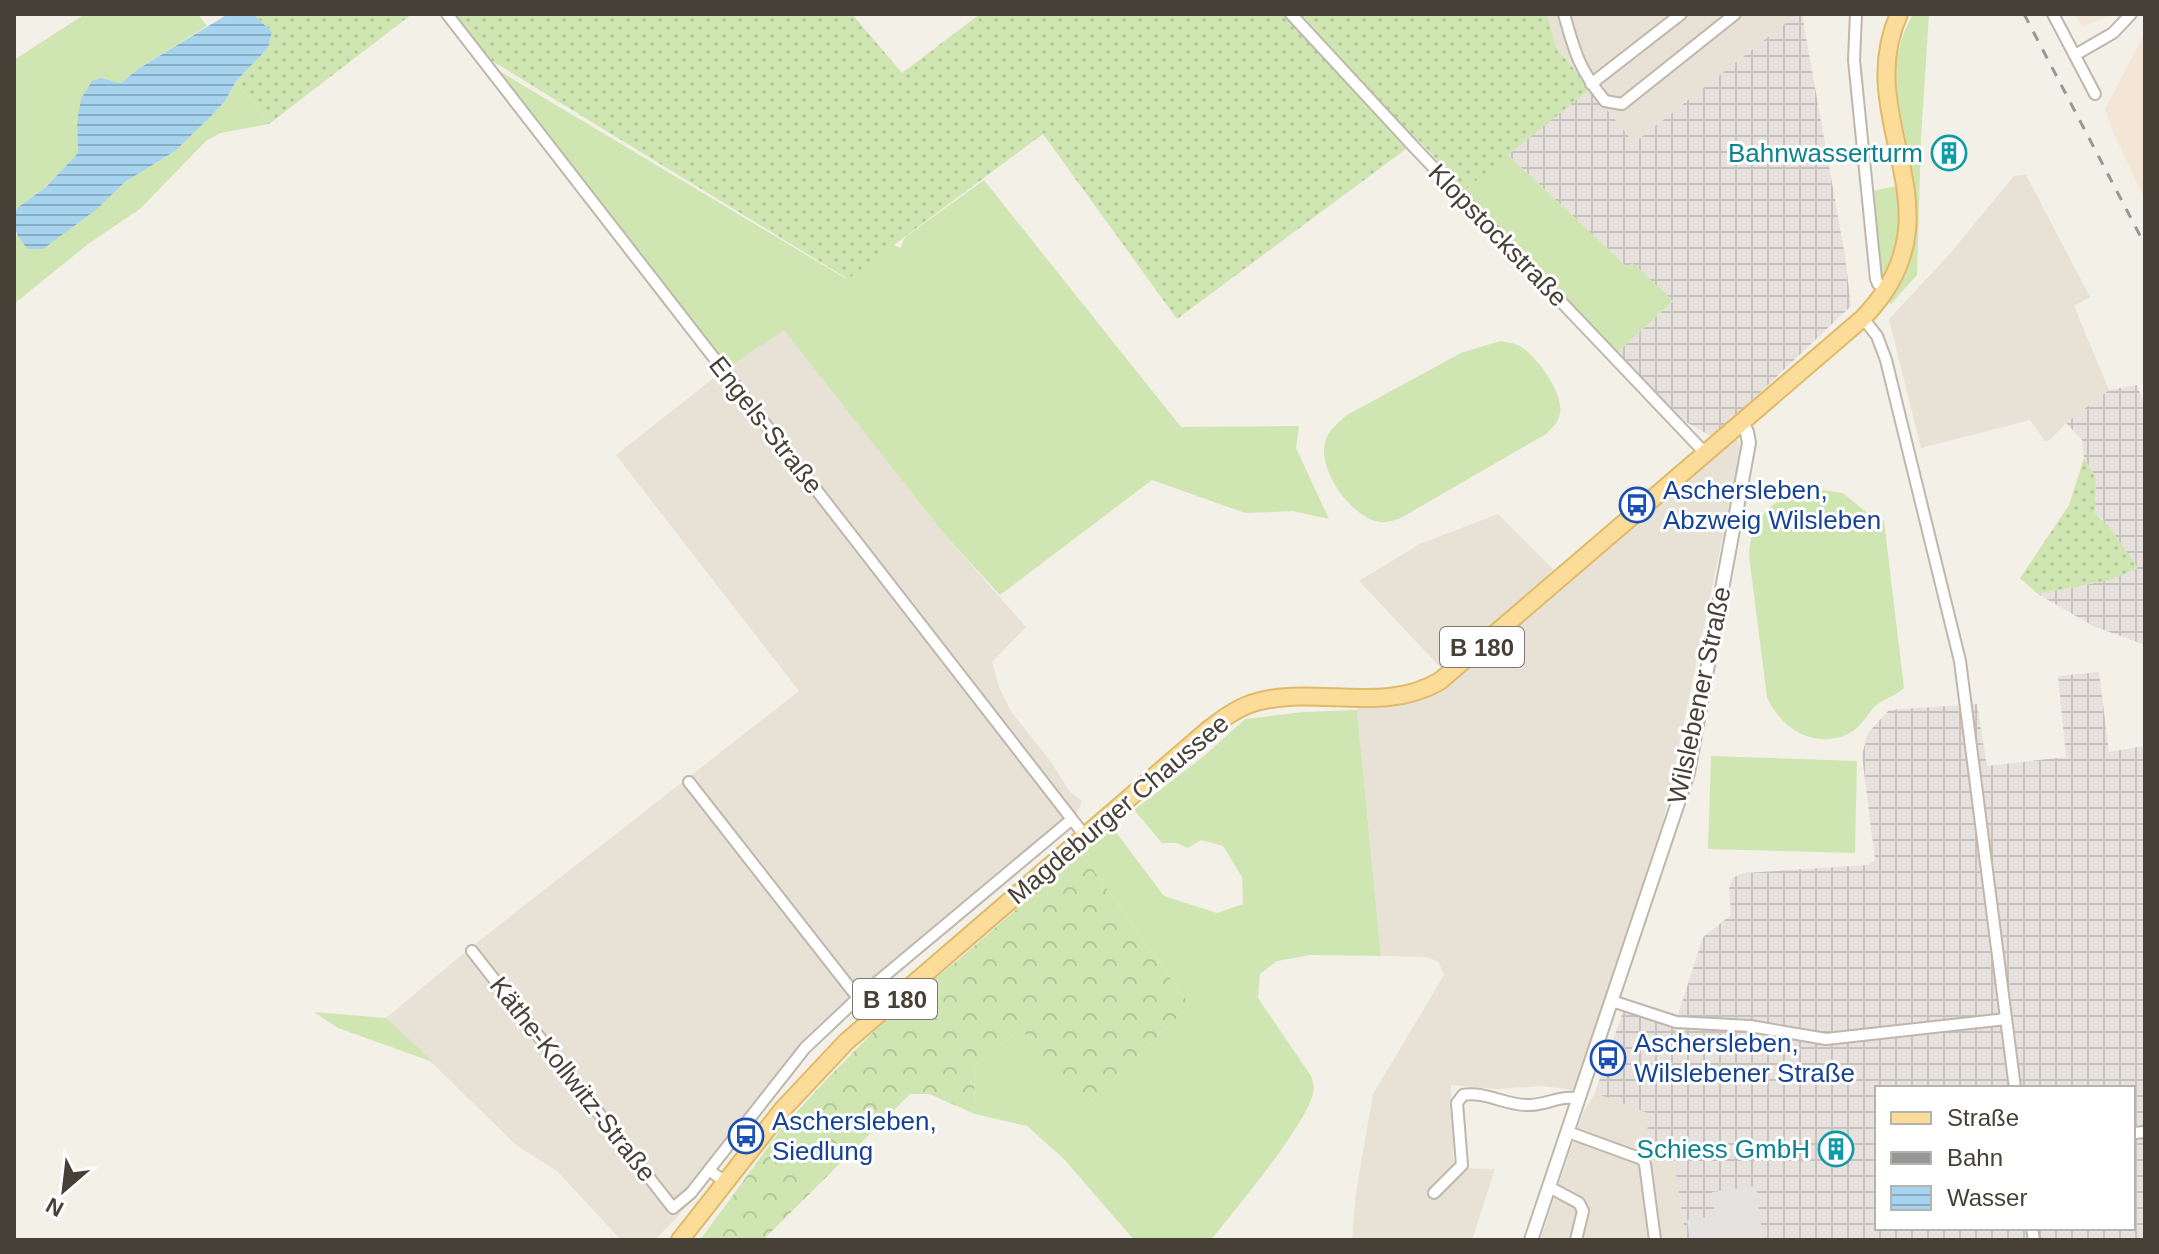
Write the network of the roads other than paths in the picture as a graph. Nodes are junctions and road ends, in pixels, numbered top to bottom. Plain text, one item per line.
1 (447, 14) edge
2 (1291, 14) edge
3 (1564, 14) edge
4 (1681, 14) edge
5 (1735, 14) edge
6 (1856, 14) edge
7 (1899, 14) edge
8 (2053, 14) edge
9 (2131, 14) edge
10 (2075, 55) junction
11 (1591, 84) junction
12 (2095, 94) dead end
13 (1887, 289) junction
14 (1863, 318) junction
15 (1742, 423) junction
16 (1706, 454) junction
17 (689, 782) dead end
18 (1071, 820) junction
19 (1085, 836) junction
20 (472, 951) dead end
21 (858, 998) junction
22 (1612, 1001) junction
23 (2006, 1019) junction
24 (2015, 1086) edge
25 (1579, 1099) junction
26 (1568, 1132) junction
27 (709, 1170) junction
28 (725, 1182) junction
29 (1549, 1187) junction
30 (1434, 1193) dead end
31 (680, 1240) edge
32 (1531, 1240) edge
33 (1576, 1240) edge
34 (1655, 1240) edge

1 - 18 street, Engels-Straße
2 - 16 street, Klopstockstraße
3 - 11 street
4 - 11 street
5 - 11 street
6 - 13 street
7 - 13 main road, Magdeburger Chaussee / B 180
8 - 10 street
9 - 10 street
10 - 12 street
13 - 14 main road, Magdeburger Chaussee / B 180
14 - 15 main road, Magdeburger Chaussee / B 180
14 - 23 street
15 - 16 main road, Magdeburger Chaussee / B 180
15 - 22 street, Wilslebener Straße
16 - 19 main road, Magdeburger Chaussee / B 180
17 - 21 street
18 - 19 street, Engels-Straße
18 - 21 street
19 - 28 main road, Magdeburger Chaussee / B 180
20 - 27 street, Käthe-Kollwitz-Straße
21 - 27 street
22 - 23 street
22 - 25 street, Wilslebener Straße
23 - 24 street
25 - 26 street, Wilslebener Straße
25 - 30 street
26 - 29 street, Wilslebener Straße
26 - 34 street
27 - 28 street
28 - 31 main road, Magdeburger Chaussee / B 180
29 - 32 street, Wilslebener Straße
29 - 33 street

